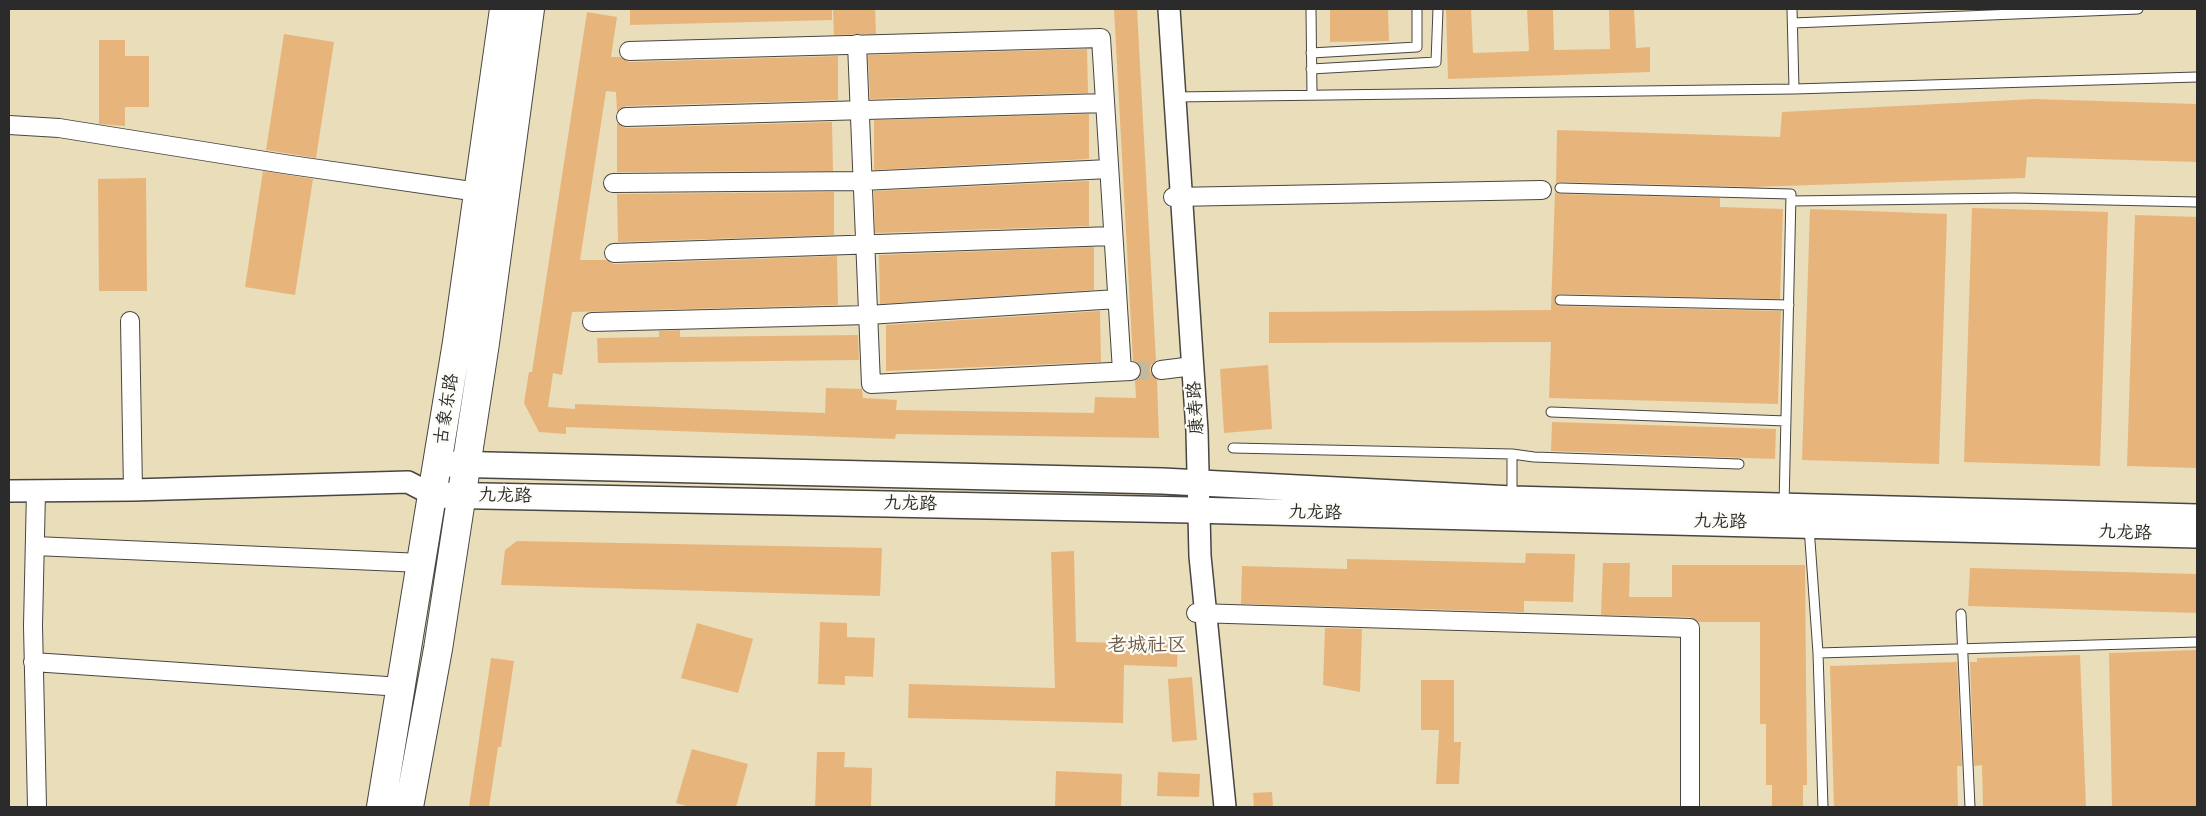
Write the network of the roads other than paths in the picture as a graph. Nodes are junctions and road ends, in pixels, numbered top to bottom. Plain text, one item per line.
1 (504, 9) edge
2 (530, 9) edge
3 (1160, 9) edge
4 (1169, 9) edge
5 (1311, 9) edge
6 (1417, 9) edge
7 (1438, 9) edge
8 (1792, 9) edge
9 (2138, 9) edge
10 (1793, 24) junction
11 (857, 44) junction
12 (629, 51) dead end
13 (1311, 52) junction
14 (1311, 70) junction
15 (2197, 77) edge
16 (1794, 89) junction
17 (1312, 95) junction
18 (1170, 97) junction
19 (1105, 103) junction
20 (860, 110) junction
21 (626, 116) dead end
22 (9, 125) edge
23 (1109, 169) junction
24 (862, 181) junction
25 (613, 184) dead end
26 (1551, 189) joint
27 (478, 192) junction
28 (1178, 197) junction
29 (1791, 201) junction
30 (2197, 202) edge
31 (1113, 236) junction
32 (865, 244) junction
33 (614, 252) dead end
34 (1117, 299) junction
35 (1560, 300) dead end
36 (1789, 305) junction
37 (868, 315) junction
38 (130, 321) dead end
39 (592, 322) dead end
40 (1188, 367) junction
41 (1161, 370) tunnel mouth
42 (1551, 412) dead end
43 (1786, 421) junction
44 (1233, 448) dead end
45 (1512, 454) junction
46 (438, 464) junction
47 (467, 464) junction
48 (1740, 464) dead end
49 (1194, 483) junction
50 (132, 490) junction
51 (9, 491) edge
52 (36, 491) junction
53 (433, 495) junction
54 (462, 495) junction
55 (1512, 499) junction
56 (1784, 506) junction
57 (1194, 510) junction
58 (2197, 517) edge
59 (1809, 524) junction
60 (2197, 535) edge
61 (34, 546) junction
62 (422, 563) junction
63 (1201, 613) junction
64 (1961, 614) dead end
65 (2197, 642) edge
66 (1963, 648) junction
67 (1818, 653) junction
68 (33, 662) junction
69 (401, 687) junction
70 (37, 807) edge
71 (381, 807) edge
72 (409, 807) edge
73 (1216, 807) edge
74 (1225, 807) edge
75 (1690, 807) edge
76 (1823, 807) edge
77 (1970, 807) edge

1 - 27 main road, 古象东路
2 - 47 main road, 古象东路
3 - 18 street, 康寿路
4 - 18 street, 康寿路
5 - 13 lane
6 - 13 lane
7 - 14 lane
8 - 10 lane
9 - 10 lane
10 - 16 lane
11 - 12 street
11 - 19 street
11 - 20 street
13 - 14 lane
14 - 17 lane
15 - 16 lane
16 - 17 lane
17 - 18 lane
18 - 28 street, 康寿路
19 - 20 street
19 - 23 street
20 - 21 street
20 - 24 street
22 - 27 street
23 - 24 street
23 - 31 street
24 - 25 street
24 - 32 street
26 - 28 street
26 - 29 lane
27 - 46 main road, 古象东路
28 - 40 street, 康寿路
29 - 30 lane
29 - 36 lane
31 - 32 street
31 - 34 street
32 - 33 street
32 - 37 street
34 - 37 street
34 - 37 street
35 - 36 lane
36 - 43 lane
37 - 39 street
38 - 50 street
40 - 41 street
40 - 49 street, 康寿路
42 - 43 lane
43 - 56 lane
44 - 45 lane
45 - 48 lane
45 - 55 lane
46 - 47 main road, 九龙路
46 - 53 main road, 古象东路
47 - 49 main road, 九龙路
47 - 54 main road, 古象东路
49 - 55 main road, 九龙路
49 - 57 street, 康寿路
50 - 52 street
50 - 53 street
51 - 52 street
52 - 61 street
53 - 54 main road, 九龙路
53 - 62 main road, 古象东路
54 - 57 main road, 九龙路
54 - 72 main road, 古象东路
55 - 56 main road, 九龙路
56 - 58 main road, 九龙路
57 - 59 main road, 九龙路
57 - 63 street, 康寿路
59 - 60 main road, 九龙路
59 - 67 lane
61 - 62 street
61 - 68 street
62 - 69 main road, 古象东路
63 - 73 street, 康寿路
63 - 74 street, 康寿路
63 - 75 street
64 - 66 lane
65 - 66 lane
66 - 67 lane
66 - 77 lane
67 - 76 lane
68 - 69 street
68 - 70 street
69 - 71 main road, 古象东路

